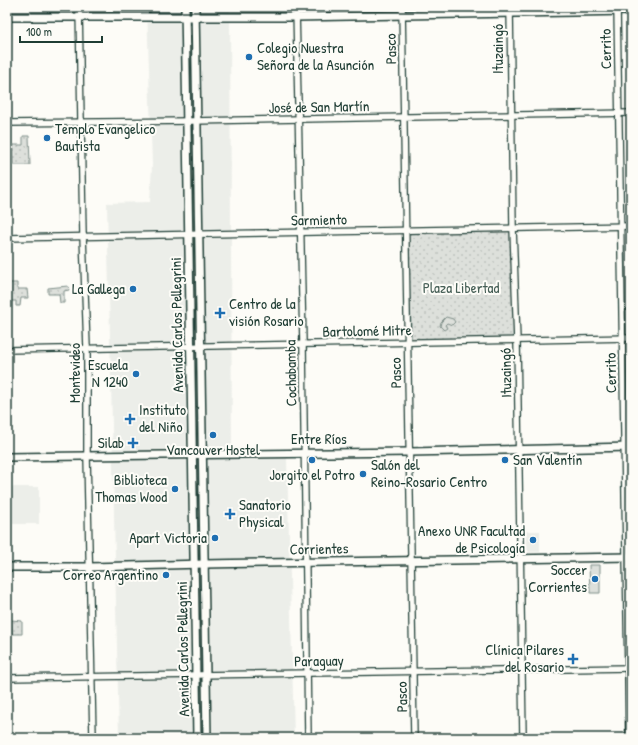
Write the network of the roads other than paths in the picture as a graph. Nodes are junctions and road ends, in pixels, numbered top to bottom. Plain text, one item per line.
1 (79, 7) edge
2 (185, 7) edge
3 (195, 7) edge
4 (296, 7) edge
5 (402, 7) edge
6 (617, 9) edge
7 (510, 10) edge
8 (631, 11) edge
9 (402, 15) junction
10 (7, 17) edge
11 (79, 17) junction
12 (185, 17) junction
13 (195, 17) junction
14 (296, 17) junction
15 (619, 113) junction
16 (631, 113) edge
17 (511, 115) junction
18 (404, 117) junction
19 (298, 119) junction
20 (187, 121) junction
21 (196, 121) junction
22 (81, 122) junction
23 (7, 123) edge
24 (620, 226) junction
25 (631, 226) edge
26 (513, 228) junction
27 (406, 231) junction
28 (300, 232) junction
29 (198, 233) junction
30 (188, 234) junction
31 (83, 236) junction
32 (7, 238) edge
33 (622, 338) junction
34 (631, 338) edge
35 (517, 341) junction
36 (408, 343) junction
37 (303, 344) junction
38 (190, 346) junction
39 (200, 346) junction
40 (87, 348) junction
41 (7, 350) edge
42 (628, 447) edge
43 (519, 448) junction
44 (304, 452) junction
45 (410, 452) junction
46 (192, 454) junction
47 (202, 454) junction
48 (87, 456) junction
49 (7, 457) edge
50 (629, 557) edge
51 (520, 559) junction
52 (411, 560) junction
53 (305, 562) junction
54 (194, 564) junction
55 (204, 564) junction
56 (7, 567) edge
57 (90, 567) junction
58 (629, 668) edge
59 (523, 669) junction
60 (413, 671) junction
61 (307, 673) junction
62 (196, 675) junction
63 (206, 675) junction
64 (92, 677) junction
65 (7, 678) edge
66 (93, 738) edge
67 (197, 738) edge
68 (207, 738) edge
69 (308, 738) edge
70 (414, 738) edge
71 (523, 738) edge
72 (629, 738) edge

1 - 11 street, Montevideo
2 - 12 main road, Avenida Carlos Pellegrini
3 - 13 main road, Avenida Carlos Pellegrini
4 - 14 street, Cochabamba
5 - 9 street, Pasco
6 - 7 main road
6 - 8 main road
6 - 15 street, Cerrito
7 - 9 main road
7 - 17 street, Ituzaingó
9 - 14 main road
9 - 18 street, Pasco
10 - 11 main road
11 - 12 main road
11 - 22 street, Montevideo
12 - 13 main road
12 - 20 main road, Avenida Carlos Pellegrini
13 - 14 main road
13 - 21 main road, Avenida Carlos Pellegrini
14 - 19 street, Cochabamba
15 - 16 street, José de San Martín
15 - 17 street, José de San Martín
15 - 24 street, Cerrito
17 - 18 street, José de San Martín
17 - 26 street, Ituzaingó
18 - 19 street, José de San Martín
18 - 27 street, Pasco
19 - 21 street, José de San Martín
19 - 28 street, Cochabamba
20 - 21 street, José de San Martín
20 - 22 street, José de San Martín
20 - 30 main road, Avenida Carlos Pellegrini
21 - 29 main road, Avenida Carlos Pellegrini
22 - 23 street, José de San Martín
22 - 31 street, Montevideo
24 - 25 street, Sarmiento
24 - 26 street, Sarmiento
24 - 33 street, Cerrito
26 - 27 street, Sarmiento
26 - 35 street, Ituzaingó
27 - 28 street, Sarmiento
27 - 36 street, Pasco
28 - 29 street, Sarmiento
28 - 37 street, Cochabamba
29 - 30 street, Sarmiento
29 - 39 main road, Avenida Carlos Pellegrini
30 - 31 street, Sarmiento
30 - 38 main road, Avenida Carlos Pellegrini
31 - 32 street, Sarmiento
31 - 40 street, Montevideo
33 - 34 street, Bartolomé Mitre
33 - 35 street, Bartolomé Mitre
33 - 42 street, Cerrito
35 - 36 street, Bartolomé Mitre
35 - 43 street, Ituzaingó
36 - 37 street, Bartolomé Mitre
36 - 45 street, Pasco
37 - 39 street, Bartolomé Mitre
37 - 44 street, Cochabamba
38 - 39 street, Bartolomé Mitre
38 - 40 street, Bartolomé Mitre
38 - 46 main road, Avenida Carlos Pellegrini
39 - 47 main road, Avenida Carlos Pellegrini
40 - 41 street, Bartolomé Mitre
40 - 48 street, Montevideo
42 - 43 main road, Entre Ríos
42 - 50 street, Cerrito
43 - 45 main road, Entre Ríos
43 - 51 street, Ituzaingó
44 - 45 main road, Entre Ríos
44 - 47 main road, Entre Ríos
44 - 53 street, Cochabamba
45 - 52 street, Pasco
46 - 47 main road, Entre Ríos
46 - 48 main road, Entre Ríos
46 - 54 main road, Avenida Carlos Pellegrini
47 - 55 main road, Avenida Carlos Pellegrini
48 - 49 main road, Entre Ríos
48 - 57 street, Montevideo
50 - 51 main road, Corrientes
50 - 58 street, Cerrito
51 - 52 main road, Corrientes
51 - 59 street, Ituzaingó
52 - 53 main road, Corrientes
52 - 60 street, Pasco
53 - 55 main road, Corrientes
53 - 61 street, Cochabamba
54 - 55 main road, Corrientes
54 - 57 main road, Corrientes
54 - 62 main road, Avenida Carlos Pellegrini
55 - 63 main road, Avenida Carlos Pellegrini
56 - 57 main road, Corrientes
57 - 64 street, Montevideo
58 - 59 street, Paraguay
58 - 72 street, Cerrito
59 - 60 street, Paraguay
59 - 71 street, Ituzaingó
60 - 61 street, Paraguay
60 - 70 street, Pasco
61 - 63 street, Paraguay
61 - 69 street, Cochabamba
62 - 63 street, Paraguay
62 - 64 street, Paraguay
62 - 67 main road, Avenida Carlos Pellegrini
63 - 68 main road, Avenida Carlos Pellegrini
64 - 65 street, Paraguay
64 - 66 street, Montevideo

